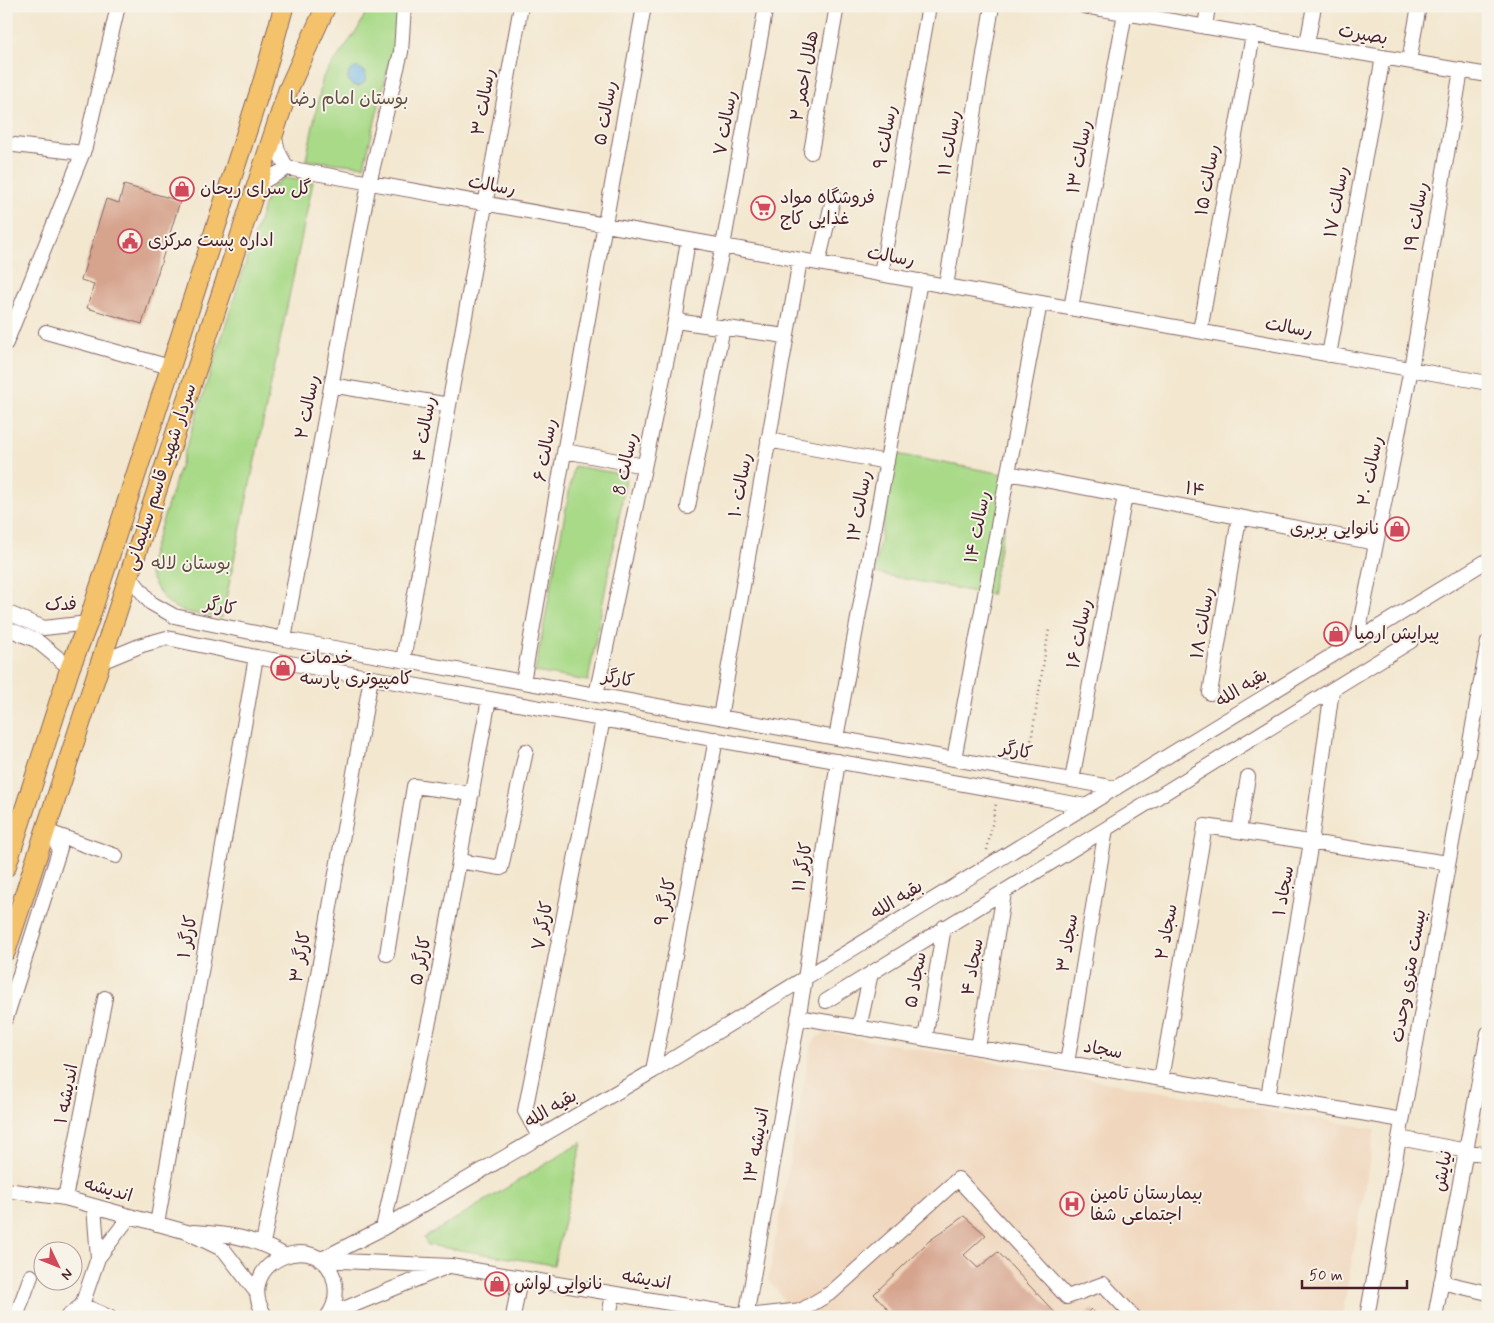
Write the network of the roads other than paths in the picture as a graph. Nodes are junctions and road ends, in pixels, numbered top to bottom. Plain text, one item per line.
1 (118, 6) edge
2 (284, 6) edge
3 (326, 6) edge
4 (404, 6) edge
5 (521, 6) edge
6 (644, 6) edge
7 (766, 6) edge
8 (837, 6) edge
9 (929, 6) edge
10 (992, 6) edge
11 (1208, 6) edge
12 (1314, 6) edge
13 (1419, 6) edge
14 (1093, 7) edge
15 (1125, 13) junction
16 (1205, 27) junction
17 (1253, 35) junction
18 (1307, 44) junction
19 (1383, 57) junction
20 (1409, 62) junction
21 (1461, 70) junction
22 (1488, 75) edge
23 (274, 133) junction
24 (6, 144) edge
25 (811, 152) dead end
26 (83, 153) junction
27 (287, 168) junction
28 (369, 183) junction
29 (257, 185) junction
30 (834, 195) dead end
31 (484, 204) junction
32 (606, 225) junction
33 (688, 240) junction
34 (723, 246) junction
35 (800, 260) junction
36 (818, 263) junction
37 (881, 274) junction
38 (920, 281) junction
39 (946, 286) junction
40 (1040, 303) junction
41 (1072, 308) junction
42 (675, 321) junction
43 (706, 325) junction
44 (723, 327) junction
45 (46, 332) dead end
46 (1200, 332) junction
47 (786, 336) junction
48 (6, 343) edge
49 (1329, 354) junction
50 (170, 366) junction
51 (1410, 369) junction
52 (1488, 383) edge
53 (331, 385) junction
54 (449, 405) junction
55 (768, 440) junction
56 (565, 451) junction
57 (887, 462) junction
58 (644, 466) junction
59 (1008, 473) junction
60 (1125, 496) junction
61 (688, 507) dead end
62 (1239, 518) junction
63 (1376, 543) junction
64 (1488, 560) edge
65 (129, 576) junction
66 (6, 612) edge
67 (174, 616) junction
68 (88, 623) junction
69 (6, 628) edge
70 (40, 634) junction
71 (167, 638) junction
72 (284, 639) junction
73 (1357, 639) junction
74 (1412, 641) dead end
75 (1488, 642) edge
76 (256, 657) junction
77 (404, 660) junction
78 (101, 662) junction
79 (70, 668) junction
80 (445, 668) junction
81 (371, 678) junction
82 (523, 682) junction
83 (441, 690) junction
84 (1332, 690) junction
85 (1210, 693) dead end
86 (596, 694) junction
87 (489, 699) junction
88 (720, 717) junction
89 (603, 719) junction
90 (836, 738) junction
91 (716, 739) junction
92 (526, 751) dead end
93 (954, 758) junction
94 (838, 761) junction
95 (1248, 777) dead end
96 (1072, 780) junction
97 (1116, 788) junction
98 (472, 794) junction
99 (1086, 806) junction
100 (1106, 829) junction
101 (46, 831) junction
102 (1239, 831) junction
103 (1311, 842) junction
104 (116, 856) dead end
105 (459, 861) junction
106 (1448, 863) junction
107 (6, 867) edge
108 (1004, 893) junction
109 (944, 927) junction
110 (6, 951) edge
111 (387, 954) dead end
112 (871, 973) junction
113 (804, 979) junction
114 (105, 998) dead end
115 (826, 1001) dead end
116 (798, 1017) junction
117 (6, 1018) edge
118 (859, 1028) junction
119 (1488, 1033) edge
120 (925, 1039) junction
121 (978, 1048) junction
122 (1067, 1063) junction
123 (653, 1071) junction
124 (1161, 1079) junction
125 (1268, 1097) junction
126 (1402, 1120) junction
127 (540, 1138) junction
128 (1399, 1138) junction
129 (1466, 1151) junction
130 (1488, 1155) edge
131 (10, 1187) edge
132 (65, 1198) junction
133 (94, 1206) junction
134 (130, 1216) junction
135 (157, 1224) junction
136 (382, 1228) junction
137 (187, 1232) junction
138 (263, 1243) junction
139 (284, 1255) junction
140 (98, 1258) junction
141 (320, 1260) junction
142 (451, 1266) junction
143 (31, 1276) dead end
144 (520, 1278) junction
145 (1441, 1282) junction
146 (257, 1293) junction
147 (1488, 1293) edge
148 (613, 1294) junction
149 (82, 1305) junction
150 (699, 1313) edge
151 (262, 1314) edge
152 (328, 1316) edge
153 (746, 1316) edge
154 (16, 1317) edge
155 (67, 1317) edge
156 (109, 1317) edge
157 (513, 1317) edge
158 (609, 1317) edge
159 (1134, 1317) edge
160 (1367, 1317) edge
161 (1435, 1317) edge

1 - 26 street
2 - 50 main road
3 - 23 main road, سردار شهید قاسم سلیمانی
4 - 28 street, رسالت ۲
5 - 31 street, رسالت ۳
6 - 32 street, رسالت ۵
7 - 34 street, رسالت ۷
8 - 25 street, هلال احمر ۲
9 - 37 street, رسالت ۹
10 - 39 street, رسالت ۱۱
11 - 16 street
12 - 18 street
13 - 20 street
14 - 15 street, بصیرت
15 - 16 street, بصیرت
15 - 41 street, رسالت ۱۳
16 - 17 street, بصیرت
17 - 18 street, بصیرت
17 - 46 street, رسالت ۱۵
18 - 19 street, بصیرت
19 - 20 street, بصیرت
19 - 49 street, رسالت ۱۷
20 - 21 street, بصیرت
21 - 22 street, بصیرت
21 - 51 street, رسالت ۱۹
23 - 27 street
23 - 29 main road, سردار شهید قاسم سلیمانی
24 - 26 street
26 - 48 street
27 - 28 street, رسالت
27 - 29 street
28 - 31 street, رسالت
28 - 53 street, رسالت ۲
29 - 65 main road, سردار شهید قاسم سلیمانی
30 - 36 street
31 - 32 street, رسالت
31 - 54 street, رسالت ۴
32 - 33 street, رسالت
32 - 56 street, رسالت ۶
33 - 34 street, رسالت
33 - 42 street, رسالت 8
34 - 35 street, رسالت
34 - 43 street, رسالت ۷
35 - 36 street, رسالت
35 - 47 street, رسالت ۱۰
36 - 37 street, رسالت
37 - 38 street, رسالت
38 - 39 street, رسالت
38 - 57 street, رسالت ۱۲
39 - 40 street, رسالت
40 - 41 street, رسالت
40 - 59 street, رسالت ۱۴
41 - 46 street, رسالت
42 - 43 street
42 - 58 street, رسالت 8
43 - 44 street
44 - 47 street
44 - 61 street
45 - 50 street
46 - 49 street, رسالت
47 - 55 street, رسالت ۱۰
49 - 51 street, رسالت
50 - 68 main road
51 - 52 street, رسالت
51 - 63 street, رسالت ۲۰
53 - 54 street
53 - 72 street, رسالت ۲
54 - 77 street, رسالت ۴
55 - 57 street
55 - 88 street, رسالت ۱۰
56 - 58 street
56 - 82 street, رسالت ۶
57 - 90 street, رسالت ۱۲
58 - 86 street, رسالت 8
59 - 60 street, ۱۴
59 - 93 street, رسالت ۱۴
60 - 62 street, ۱۴
60 - 96 street, رسالت ۱۶
62 - 63 street, ۱۴
62 - 85 street, رسالت ۱۸
63 - 73 street, رسالت ۲۰
64 - 73 street, بقیه الله
65 - 67 street, کارگر
65 - 78 main road, سردار شهید قاسم سلیمانی
66 - 70 street, فدک
67 - 71 street
67 - 72 street, کارگر
68 - 70 street, فدک
68 - 79 main road
69 - 70 street, فدک
70 - 79 street, فدک
71 - 76 street
71 - 78 street
72 - 77 street, کارگر
73 - 97 street, بقیه الله
74 - 84 street
75 - 106 street, بیست متری وحدت
76 - 81 street
76 - 135 street, کارگر ۱
77 - 80 street, کارگر
78 - 101 main road, سردار شهید قاسم سلیمانی
79 - 107 main road
80 - 82 street, کارگر
80 - 83 street
81 - 83 street
81 - 138 street, کارگر ۳
82 - 86 street, کارگر
83 - 87 street
84 - 100 street
84 - 103 street, سجاد ۱
86 - 88 street, کارگر
87 - 89 street
87 - 98 street, کارگر ۵
88 - 90 street, کارگر
89 - 91 street
89 - 127 street, کارگر ۷
90 - 93 street, کارگر
91 - 94 street
91 - 123 street, کارگر ۹
92 - 105 street
93 - 96 street, کارگر
94 - 99 street
94 - 113 street, کارگر ۱۱
95 - 102 street
96 - 97 street, کارگر
97 - 99 street, بقیه الله
98 - 105 street, کارگر ۵
98 - 111 street
99 - 113 street, بقیه الله
100 - 108 street
100 - 122 street, سجاد ۳
101 - 104 street
101 - 110 main road, سردار شهید قاسم سلیمانی
101 - 117 street
102 - 103 street, سجاد ۲
102 - 124 street, سجاد ۲
103 - 106 street, سجاد ۲
103 - 125 street, سجاد ۱
105 - 136 street, کارگر ۵
106 - 126 street, بیست متری وحدت
108 - 109 street
108 - 121 street, سجاد ۴
109 - 112 street
109 - 120 street, سجاد ۵
112 - 115 street
112 - 118 street
113 - 116 street, اندیشه ۱۳
113 - 123 street, بقیه الله
114 - 132 street, اندیشه ۱
116 - 118 street, سجاد
116 - 153 street, اندیشه ۱۳
118 - 120 street, سجاد
119 - 129 street, نیایش
120 - 121 street, سجاد
121 - 122 street, سجاد
122 - 124 street, سجاد
123 - 127 street, بقیه الله
124 - 125 street, سجاد
125 - 126 street, سجاد
126 - 128 street, بیست متری وحدت
127 - 136 street, بقیه الله
128 - 129 street
128 - 160 street, بیست متری وحدت
129 - 130 street
129 - 145 street, نیایش
131 - 132 street, اندیشه
132 - 133 street, اندیشه
133 - 134 street, اندیشه
133 - 140 street
134 - 135 street, اندیشه
134 - 140 street
135 - 137 street, اندیشه
136 - 141 street, بقیه الله
137 - 138 street, اندیشه
137 - 146 street, اندیشه
138 - 139 street, اندیشه
139 - 141 street, اندیشه
139 - 146 street
140 - 149 street
141 - 142 street, اندیشه
141 - 152 street
142 - 144 street, اندیشه
142 - 152 street
143 - 154 street
144 - 148 street, اندیشه
144 - 157 street
145 - 147 street
145 - 161 street, نیایش
146 - 151 street, اندیشه
148 - 150 street, اندیشه
148 - 158 street
149 - 155 street
149 - 156 street
150 - 153 street, اندیشه
153 - 159 street, اندیشه

